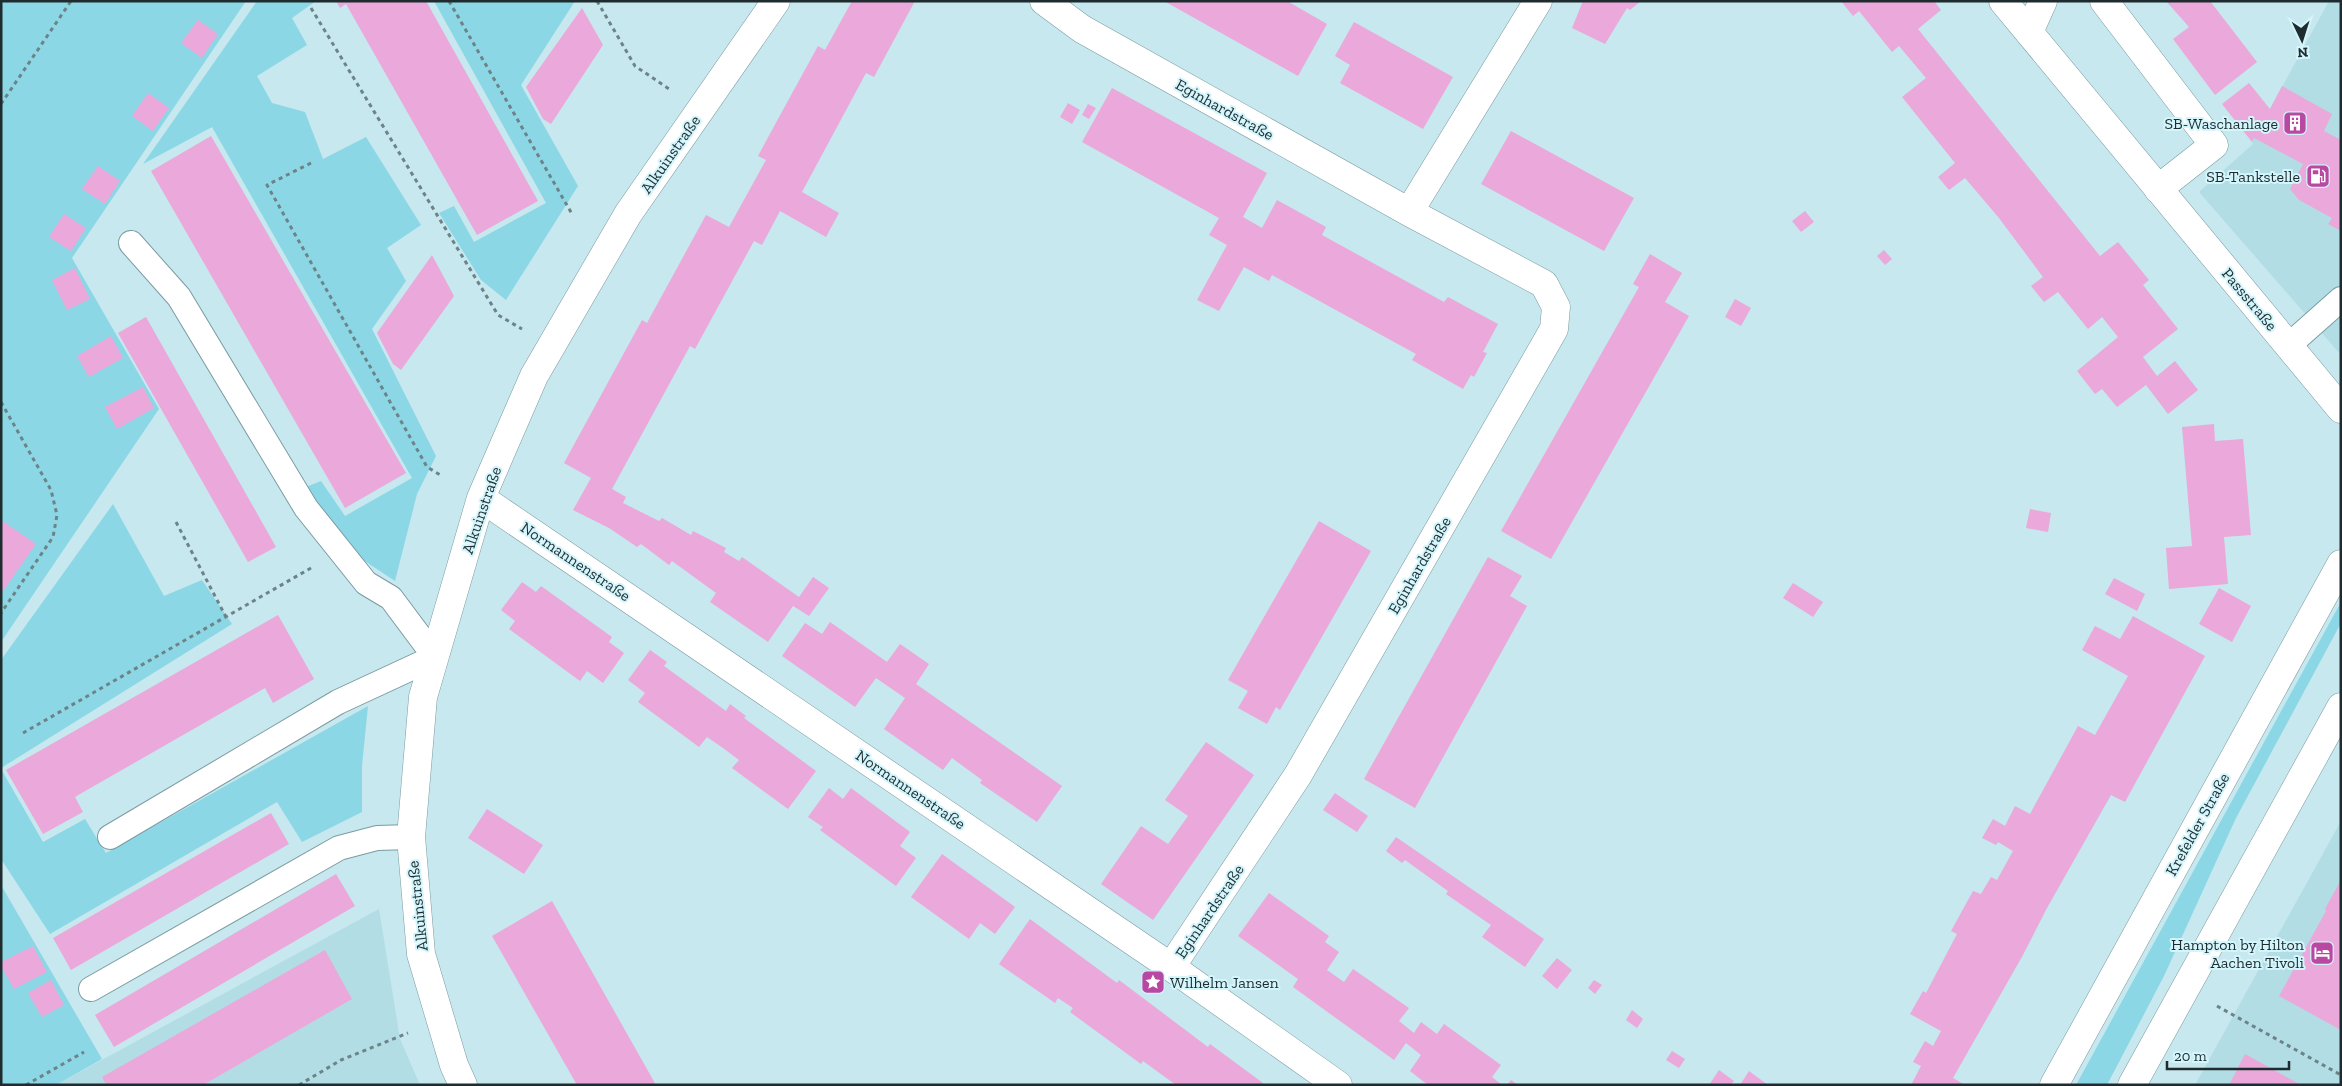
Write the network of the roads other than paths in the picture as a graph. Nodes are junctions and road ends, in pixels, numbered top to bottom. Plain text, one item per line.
1 (776, 1) edge
2 (1044, 1) edge
3 (1538, 1) edge
4 (2003, 1) edge
5 (2043, 1) edge
6 (2104, 1) edge
7 (2029, 32) junction
8 (2158, 189) junction
9 (1409, 212) junction
10 (131, 243) dead end
11 (2341, 299) edge
12 (2288, 346) junction
13 (2341, 409) edge
14 (481, 498) junction
15 (2341, 564) edge
16 (435, 657) junction
17 (2341, 707) edge
18 (110, 837) dead end
19 (411, 837) junction
20 (1171, 967) junction
21 (91, 989) dead end
22 (463, 1085) edge
23 (1338, 1085) edge
24 (2054, 1085) edge
25 (2132, 1085) edge

1 - 14 street, Alkuinstraße
2 - 9 street, Eginhardstraße
3 - 9 street
4 - 7 street, Passstraße
5 - 7 street
6 - 8 street
7 - 8 street, Passstraße
8 - 12 street, Passstraße
9 - 20 street, Eginhardstraße
10 - 16 lane
11 - 12 lane
12 - 13 street, Passstraße
14 - 16 street, Alkuinstraße
14 - 20 street, Normannenstraße
15 - 24 street, Krefelder Straße
16 - 18 lane
16 - 19 street, Alkuinstraße
17 - 25 street
19 - 21 lane
19 - 22 street, Alkuinstraße
20 - 23 street, Normannenstraße

